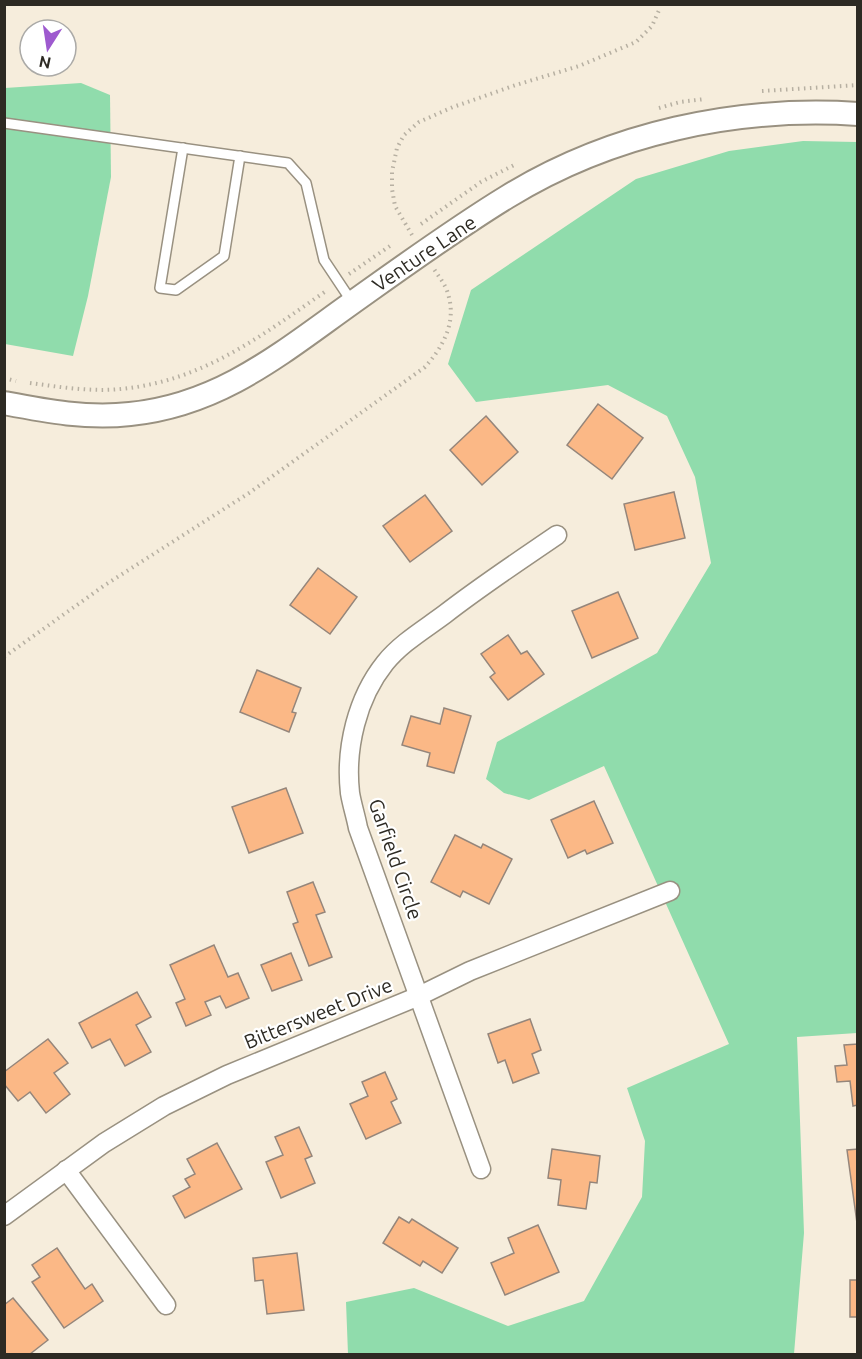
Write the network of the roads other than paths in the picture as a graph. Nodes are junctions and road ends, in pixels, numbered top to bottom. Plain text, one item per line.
1 (858, 114) edge
2 (4, 123) edge
3 (183, 148) junction
4 (240, 156) junction
5 (352, 302) junction
6 (4, 403) edge
7 (557, 535) dead end
8 (670, 891) dead end
9 (419, 996) junction
10 (481, 1169) dead end
11 (66, 1170) junction
12 (4, 1216) edge
13 (166, 1305) dead end

1 - 5 street, Venture Lane
2 - 3 lane
3 - 4 lane
3 - 4 lane
4 - 5 lane
5 - 6 street, Venture Lane
7 - 9 street, Garfield Circle
8 - 9 street, Bittersweet Drive
9 - 10 street, Garfield Circle
9 - 11 street, Bittersweet Drive
11 - 12 street, Bittersweet Drive
11 - 13 street

